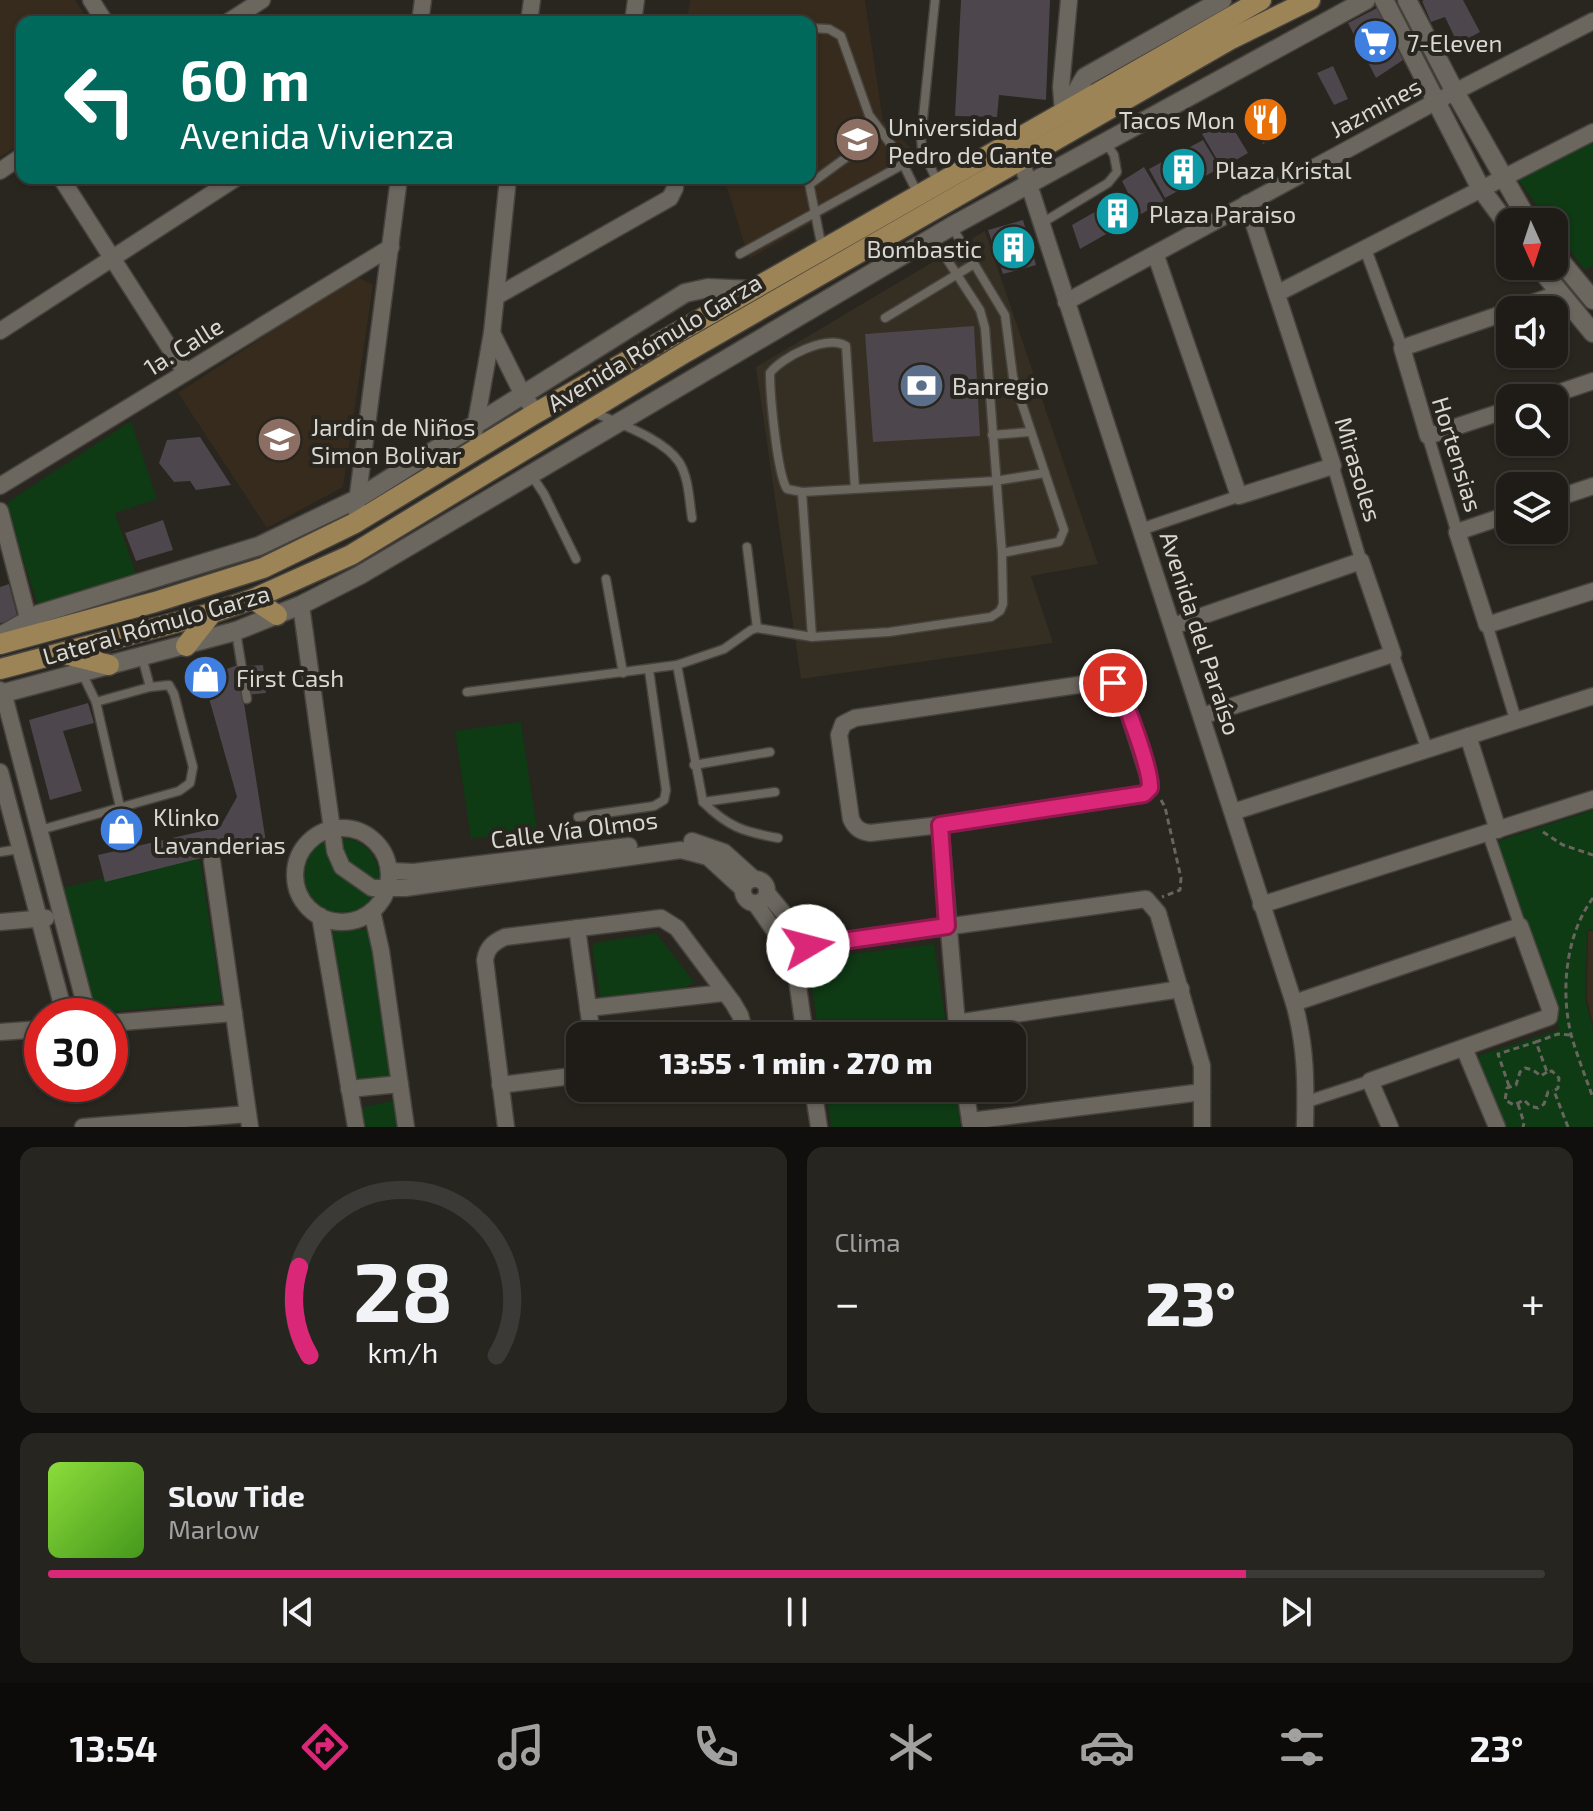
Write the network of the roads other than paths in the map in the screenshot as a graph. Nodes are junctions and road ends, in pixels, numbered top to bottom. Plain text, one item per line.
1 (262, 0) edge
2 (935, 0) edge
3 (1069, 0) edge
4 (1222, 0) edge
5 (1261, 0) edge
6 (1310, 0) edge
7 (1366, 0) edge
8 (1384, 0) edge
9 (1407, 0) edge
10 (237, 16) edge
11 (1593, 21) edge
12 (816, 28) edge
13 (1455, 92) junction
14 (1435, 102) junction
15 (1065, 110) junction
16 (881, 132) junction
17 (1593, 132) edge
18 (1105, 142) junction
19 (1021, 160) junction
20 (904, 164) junction
21 (816, 176) edge
22 (1501, 177) junction
23 (939, 183) junction
24 (1029, 183) junction
25 (65, 184) edge
26 (227, 184) edge
27 (398, 184) edge
28 (508, 184) edge
29 (675, 184) edge
30 (810, 184) edge
31 (1481, 189) junction
32 (919, 195) junction
33 (1247, 203) junction
34 (1520, 208) edge
35 (1496, 209) edge
36 (816, 214) junction
37 (1041, 223) junction
38 (952, 226) junction
39 (932, 238) junction
40 (391, 247) junction
41 (1365, 248) junction
42 (822, 249) junction
43 (740, 254) dead end
44 (1156, 256) junction
45 (113, 257) junction
46 (974, 264) junction
47 (1568, 265) edge
48 (956, 273) junction
49 (1548, 280) edge
50 (1586, 281) edge
51 (753, 290) junction
52 (1278, 293) junction
53 (1558, 294) junction
54 (497, 296) junction
55 (1552, 296) edge
56 (1593, 300) edge
57 (1066, 302) junction
58 (1496, 315) edge
59 (885, 318) dead end
60 (0, 331) edge
61 (492, 333) junction
62 (1593, 333) edge
63 (1006, 338) junction
64 (987, 340) junction
65 (1402, 348) junction
66 (185, 372) junction
67 (1593, 381) edge
68 (1568, 390) edge
69 (522, 393) junction
70 (590, 411) junction
71 (536, 413) junction
72 (1496, 414) edge
73 (474, 423) junction
74 (619, 424) junction
75 (1030, 432) junction
76 (992, 435) junction
77 (1428, 436) junction
78 (473, 452) junction
79 (1333, 466) junction
80 (1045, 473) junction
81 (532, 476) junction
82 (995, 481) junction
83 (0, 486) edge
84 (1593, 486) edge
85 (855, 489) junction
86 (802, 492) junction
87 (1568, 494) edge
88 (1239, 496) junction
89 (357, 499) junction
90 (0, 511) edge
91 (692, 518) dead end
92 (1496, 519) edge
93 (355, 523) junction
94 (1142, 529) junction
95 (1457, 532) junction
96 (747, 547) dead end
97 (1002, 553) junction
98 (576, 559) dead end
99 (1361, 561) junction
100 (606, 579) dead end
101 (1593, 591) edge
102 (253, 599) junction
103 (301, 605) junction
104 (212, 613) junction
105 (277, 615) junction
106 (28, 618) junction
107 (1487, 625) junction
108 (1173, 626) junction
109 (757, 628) junction
110 (236, 631) junction
111 (0, 636) edge
112 (812, 637) junction
113 (0, 644) edge
114 (186, 646) junction
115 (61, 653) junction
116 (1393, 654) junction
117 (142, 657) junction
118 (109, 665) junction
119 (677, 665) junction
120 (0, 669) edge
121 (649, 670) junction
122 (82, 672) junction
123 (623, 673) junction
124 (150, 687) junction
125 (1, 692) edge
126 (467, 692) dead end
127 (1593, 696) edge
128 (247, 699) dead end
129 (96, 702) junction
130 (1202, 716) junction
131 (1516, 721) junction
132 (1468, 736) junction
133 (1427, 749) junction
134 (770, 752) dead end
135 (694, 765) junction
136 (0, 772) edge
137 (775, 792) dead end
138 (1593, 799) edge
139 (703, 802) junction
140 (120, 807) junction
141 (1233, 812) junction
142 (578, 817) dead end
143 (940, 825) junction
144 (330, 828) junction
145 (40, 830) junction
146 (1493, 832) junction
147 (778, 838) dead end
148 (20, 849) junction
149 (0, 852) edge
150 (212, 861) dead end
151 (389, 871) junction
152 (748, 884) junction
153 (387, 889) junction
154 (761, 898) junction
155 (1261, 905) junction
156 (372, 911) junction
157 (62, 916) junction
158 (320, 916) junction
159 (39, 919) junction
160 (0, 922) edge
161 (947, 926) junction
162 (1520, 926) junction
163 (577, 928) junction
164 (804, 940) junction
165 (783, 943) junction
166 (794, 958) junction
167 (1181, 989) junction
168 (723, 993) junction
169 (60, 998) edge
170 (83, 998) edge
171 (1294, 1003) junction
172 (588, 1008) junction
173 (234, 1013) junction
174 (128, 1022) edge
175 (590, 1022) edge
176 (742, 1022) edge
177 (803, 1022) edge
178 (956, 1022) edge
179 (1001, 1022) edge
180 (24, 1030) edge
181 (0, 1032) edge
182 (1464, 1048) junction
183 (566, 1077) edge
184 (1370, 1081) junction
185 (400, 1084) junction
186 (500, 1085) junction
187 (349, 1089) junction
188 (1202, 1092) junction
189 (815, 1102) edge
190 (967, 1102) edge
191 (1306, 1102) junction
192 (249, 1120) edge
193 (970, 1124) edge
194 (83, 1127) edge
195 (356, 1127) edge
196 (406, 1127) edge
197 (506, 1127) edge
198 (819, 1127) edge
199 (1202, 1127) edge
200 (1305, 1127) edge
201 (1390, 1127) edge
202 (1497, 1127) edge

1 - 10 street
2 - 23 lane
3 - 15 street
4 - 15 street
5 - 15 main road, Avenida Rómulo Garza
6 - 19 main road, Avenida Rómulo Garza
7 - 18 street, Lateral Rómulo Garza
8 - 14 street
9 - 13 street
11 - 13 street, Jazmines
12 - 16 lane
13 - 14 street, Jazmines
13 - 22 street
14 - 31 street
14 - 33 street, Jazmines
15 - 23 main road, Avenida Rómulo Garza
16 - 20 lane
16 - 21 lane
17 - 22 street
18 - 24 street, Lateral Rómulo Garza
18 - 37 lane
19 - 24 street, Avenida del Paraíso
19 - 70 main road, Avenida Rómulo Garza
20 - 32 lane
20 - 36 lane
22 - 31 street
22 - 34 street
23 - 32 main road, Avenida Rómulo Garza
24 - 37 street, Avenida del Paraíso
24 - 38 street, Lateral Rómulo Garza
25 - 45 street
26 - 45 street
27 - 40 street
28 - 54 street
29 - 54 street
30 - 36 lane
31 - 35 street
31 - 41 street
32 - 42 main road, Avenida Rómulo Garza
33 - 44 street, Jazmines
33 - 52 street, Mirasoles
36 - 42 lane
36 - 43 lane
37 - 57 street, Avenida del Paraíso
38 - 39 street, Lateral Rómulo Garza
38 - 46 lane
39 - 48 lane
39 - 74 street, Lateral Rómulo Garza
40 - 66 street, 1a. Calle
40 - 89 street
41 - 52 street
41 - 65 street, Hortensias
42 - 51 main road, Avenida Rómulo Garza
44 - 57 street, Jazmines
44 - 88 street
45 - 60 street
45 - 66 street
46 - 48 lane
46 - 63 lane
47 - 50 street
48 - 59 lane
48 - 64 lane
49 - 53 street
50 - 56 street
51 - 69 street, Lateral Rómulo Garza
51 - 71 main road, Avenida Rómulo Garza
52 - 79 street, Mirasoles
53 - 55 street
53 - 62 street
54 - 61 street
57 - 94 street, Avenida del Paraíso
58 - 65 street
61 - 69 street
61 - 73 street
63 - 64 lane
63 - 75 lane
64 - 76 lane
65 - 77 street, Hortensias
66 - 83 street, 1a. Calle
67 - 68 street
69 - 71 street
69 - 73 street, Lateral Rómulo Garza
70 - 74 lane
70 - 102 main road, Avenida Rómulo Garza
71 - 78 main road, Avenida Rómulo Garza
72 - 77 street
73 - 78 street
73 - 89 street, Lateral Rómulo Garza
74 - 81 street, Lateral Rómulo Garza
74 - 91 lane
75 - 76 lane
75 - 80 lane
76 - 82 lane
77 - 95 street, Hortensias
78 - 93 main road, Avenida Rómulo Garza
79 - 88 street
79 - 99 street, Mirasoles
80 - 82 lane
80 - 97 lane
81 - 98 lane
81 - 103 street, Lateral Rómulo Garza
82 - 85 lane
82 - 97 lane
84 - 87 street
85 - 86 lane
85 - 86 lane
86 - 112 lane
88 - 94 street
89 - 93 street
89 - 106 street, Lateral Rómulo Garza
90 - 106 street
92 - 95 street
93 - 113 main road, Avenida Rómulo Garza
94 - 108 street, Avenida del Paraíso
95 - 107 street, Hortensias
96 - 109 lane
97 - 112 lane
99 - 108 street
99 - 116 street, Mirasoles
100 - 123 lane
101 - 107 street
102 - 104 main road, Avenida Rómulo Garza
102 - 105 main road
103 - 105 street, Lateral Rómulo Garza
103 - 144 street
104 - 114 main road
104 - 115 main road, Avenida Rómulo Garza
105 - 110 street, Lateral Rómulo Garza
106 - 111 street, Lateral Rómulo Garza
107 - 131 street, Hortensias
108 - 130 street, Avenida del Paraíso
109 - 112 lane
109 - 119 lane
110 - 114 street, Lateral Rómulo Garza
110 - 128 lane
114 - 117 street, Lateral Rómulo Garza
115 - 118 main road
115 - 120 main road, Avenida Rómulo Garza
116 - 130 street
116 - 133 street, Mirasoles
117 - 118 street, Lateral Rómulo Garza
117 - 124 lane
118 - 122 street, Lateral Rómulo Garza
119 - 121 lane
119 - 135 lane
121 - 123 lane
121 - 142 lane
122 - 125 street, Lateral Rómulo Garza
122 - 129 lane
123 - 126 lane
124 - 129 lane
124 - 140 lane
125 - 145 street
127 - 131 street
129 - 140 lane
130 - 141 street, Avenida del Paraíso
131 - 132 street
132 - 133 street
132 - 146 street
133 - 141 street
134 - 135 lane
135 - 139 lane
136 - 148 street
137 - 139 lane
138 - 146 street
139 - 147 lane
140 - 145 lane
141 - 155 street, Avenida del Paraíso
143 - 143 street
143 - 161 street
144 - 151 street
144 - 153 street
144 - 158 street
145 - 157 street
146 - 155 street
146 - 162 street
148 - 149 lane
148 - 159 street
150 - 173 street
151 - 152 street, Calle Vía Olmos
151 - 153 street
152 - 153 street, Calle Vía Olmos
152 - 154 street
153 - 156 street
154 - 164 street
154 - 165 street
155 - 171 street, Avenida del Paraíso
156 - 158 street
156 - 185 street
157 - 159 street
157 - 170 street
158 - 187 street
159 - 160 street
159 - 169 street
161 - 164 street
161 - 167 street
161 - 178 street
162 - 171 street
162 - 182 street
163 - 168 street
163 - 172 street
163 - 186 street
164 - 165 street
164 - 166 street
165 - 166 street
166 - 177 street
167 - 179 street
167 - 188 street
168 - 172 street
168 - 176 street
171 - 191 street, Avenida del Paraíso
172 - 175 street
173 - 174 street
173 - 192 street
180 - 181 street
182 - 184 street
182 - 202 street
183 - 186 street
184 - 191 street
184 - 201 street
185 - 187 street
185 - 196 street
186 - 197 street
187 - 195 street
188 - 193 street
188 - 199 street
189 - 198 street
190 - 193 street
191 - 200 street, Avenida del Paraíso
192 - 194 street

